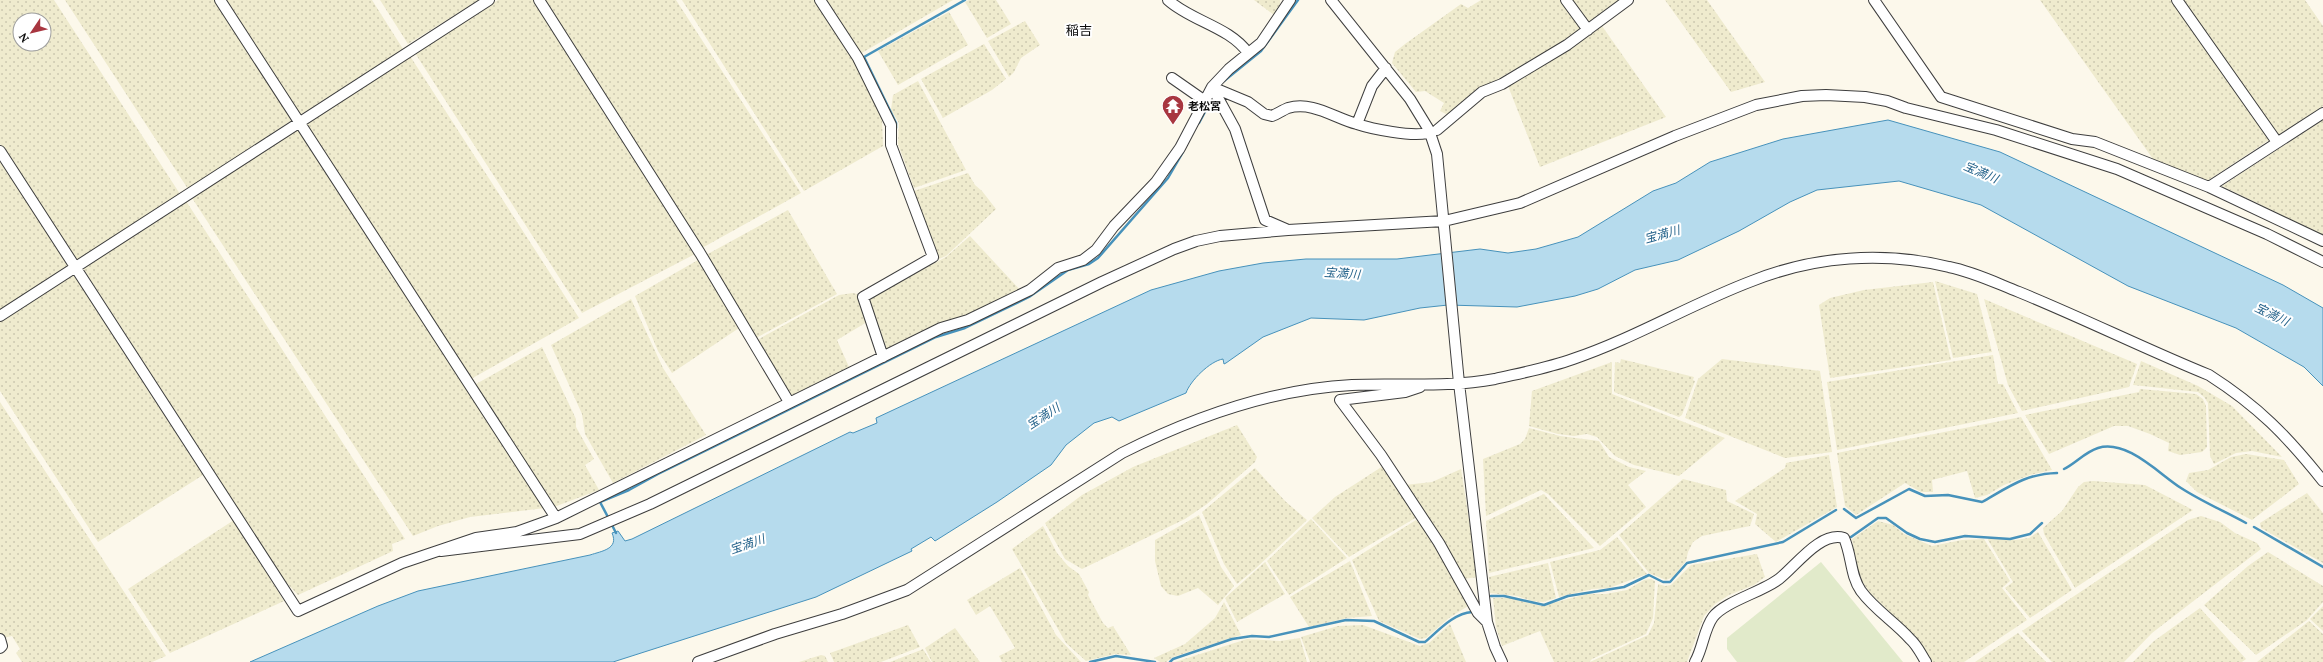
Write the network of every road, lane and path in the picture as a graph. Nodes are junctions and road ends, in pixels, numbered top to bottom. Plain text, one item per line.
1 (220, 0) edge
2 (488, 0) edge
3 (539, 0) edge
4 (820, 0) edge
5 (1168, 0) edge
6 (1290, 0) edge
7 (1331, 0) edge
8 (1566, 0) edge
9 (1628, 0) edge
10 (1874, 0) edge
11 (2177, 0) edge
12 (1588, 30) junction
13 (1248, 54) junction
14 (1386, 68) junction
15 (1172, 78) dead end
16 (1212, 86) junction
17 (1205, 101) junction
18 (2323, 113) edge
19 (300, 122) junction
20 (1356, 124) junction
21 (1437, 130) dead end
22 (1427, 133) dead end
23 (2277, 142) junction
24 (0, 151) edge
25 (2209, 187) junction
26 (1265, 220) junction
27 (1444, 221) junction
28 (1288, 230) junction
29 (1245, 234) junction
30 (2323, 241) edge
31 (2323, 262) edge
32 (76, 268) junction
33 (0, 316) edge
34 (883, 357) junction
35 (1458, 379) junction
36 (1431, 384) junction
37 (789, 402) junction
38 (2323, 481) edge
39 (556, 518) junction
40 (442, 551) junction
41 (1487, 622) junction
42 (0, 639) edge
43 (0, 648) edge
44 (698, 662) edge
45 (1502, 662) edge
46 (1695, 662) edge
47 (1926, 662) edge

1 - 19 street
2 - 19 street
3 - 37 street
4 - 34 street
5 - 13 street
6 - 13 street
7 - 14 street
8 - 12 street
9 - 12 street
10 - 25 street
11 - 23 street
12 - 21 street
13 - 16 street
14 - 20 street
14 - 27 street
15 - 17 street
16 - 17 street
16 - 20 street
16 - 26 street
17 - 34 street
18 - 23 street
19 - 32 street
19 - 39 street
20 - 22 street
23 - 25 street
24 - 32 street
25 - 30 street
26 - 28 street
26 - 29 street
27 - 28 street
27 - 31 street
27 - 35 street
28 - 29 street
29 - 40 street
32 - 33 street
32 - 40 street
34 - 37 street
35 - 36 street
35 - 38 street
35 - 41 street
36 - 41 street
36 - 44 street
37 - 39 street
39 - 40 street
41 - 45 street
42 - 43 street
46 - 47 street

